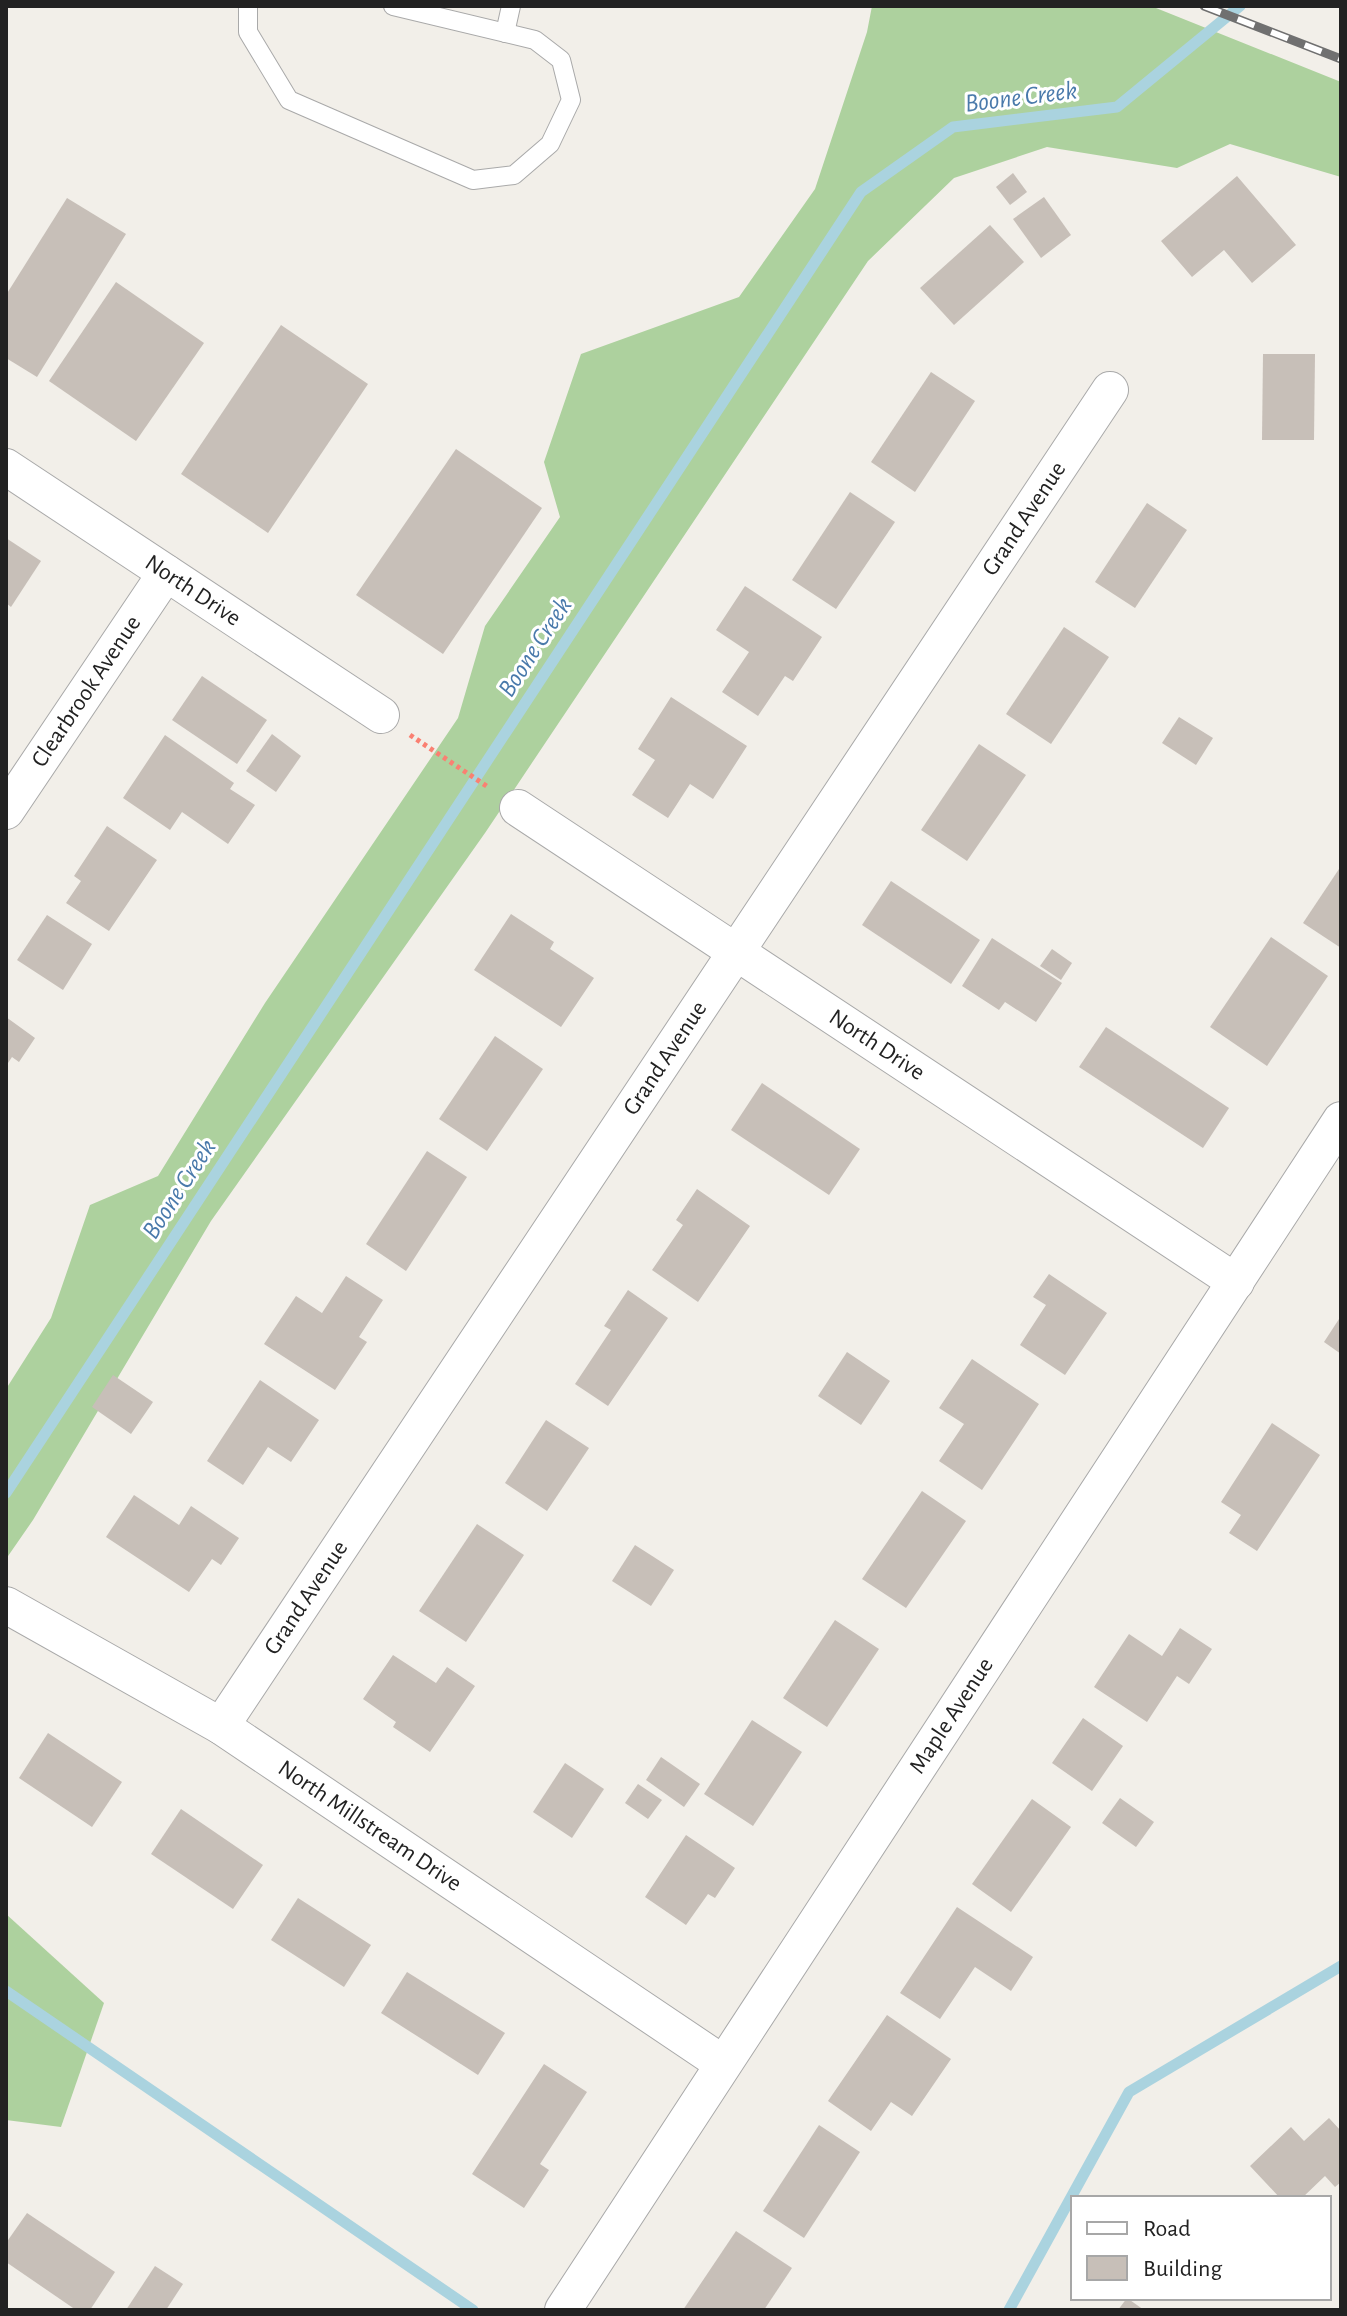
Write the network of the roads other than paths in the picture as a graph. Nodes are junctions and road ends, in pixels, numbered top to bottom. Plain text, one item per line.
1 (248, 6) edge
2 (393, 6) edge
3 (511, 6) edge
4 (505, 33) junction
5 (1110, 390) dead end
6 (6, 467) edge
7 (166, 573) junction
8 (381, 715) dead end
9 (518, 808) road end
10 (6, 811) edge
11 (735, 952) junction
12 (1341, 1120) edge
13 (1236, 1282) junction
14 (6, 1605) edge
15 (221, 1726) junction
16 (722, 2063) junction
17 (563, 2310) edge

1 - 4 lane
2 - 4 lane
3 - 4 lane
5 - 11 street, Grand Avenue
6 - 7 street, North Drive
7 - 8 street, North Drive
7 - 10 street, Clearbrook Avenue
9 - 11 street, North Drive
11 - 13 street, North Drive
11 - 15 street, Grand Avenue
12 - 13 street, Maple Avenue
13 - 16 street, Maple Avenue
14 - 15 street, North Millstream Drive
15 - 16 street, North Millstream Drive
16 - 17 street, Maple Avenue

